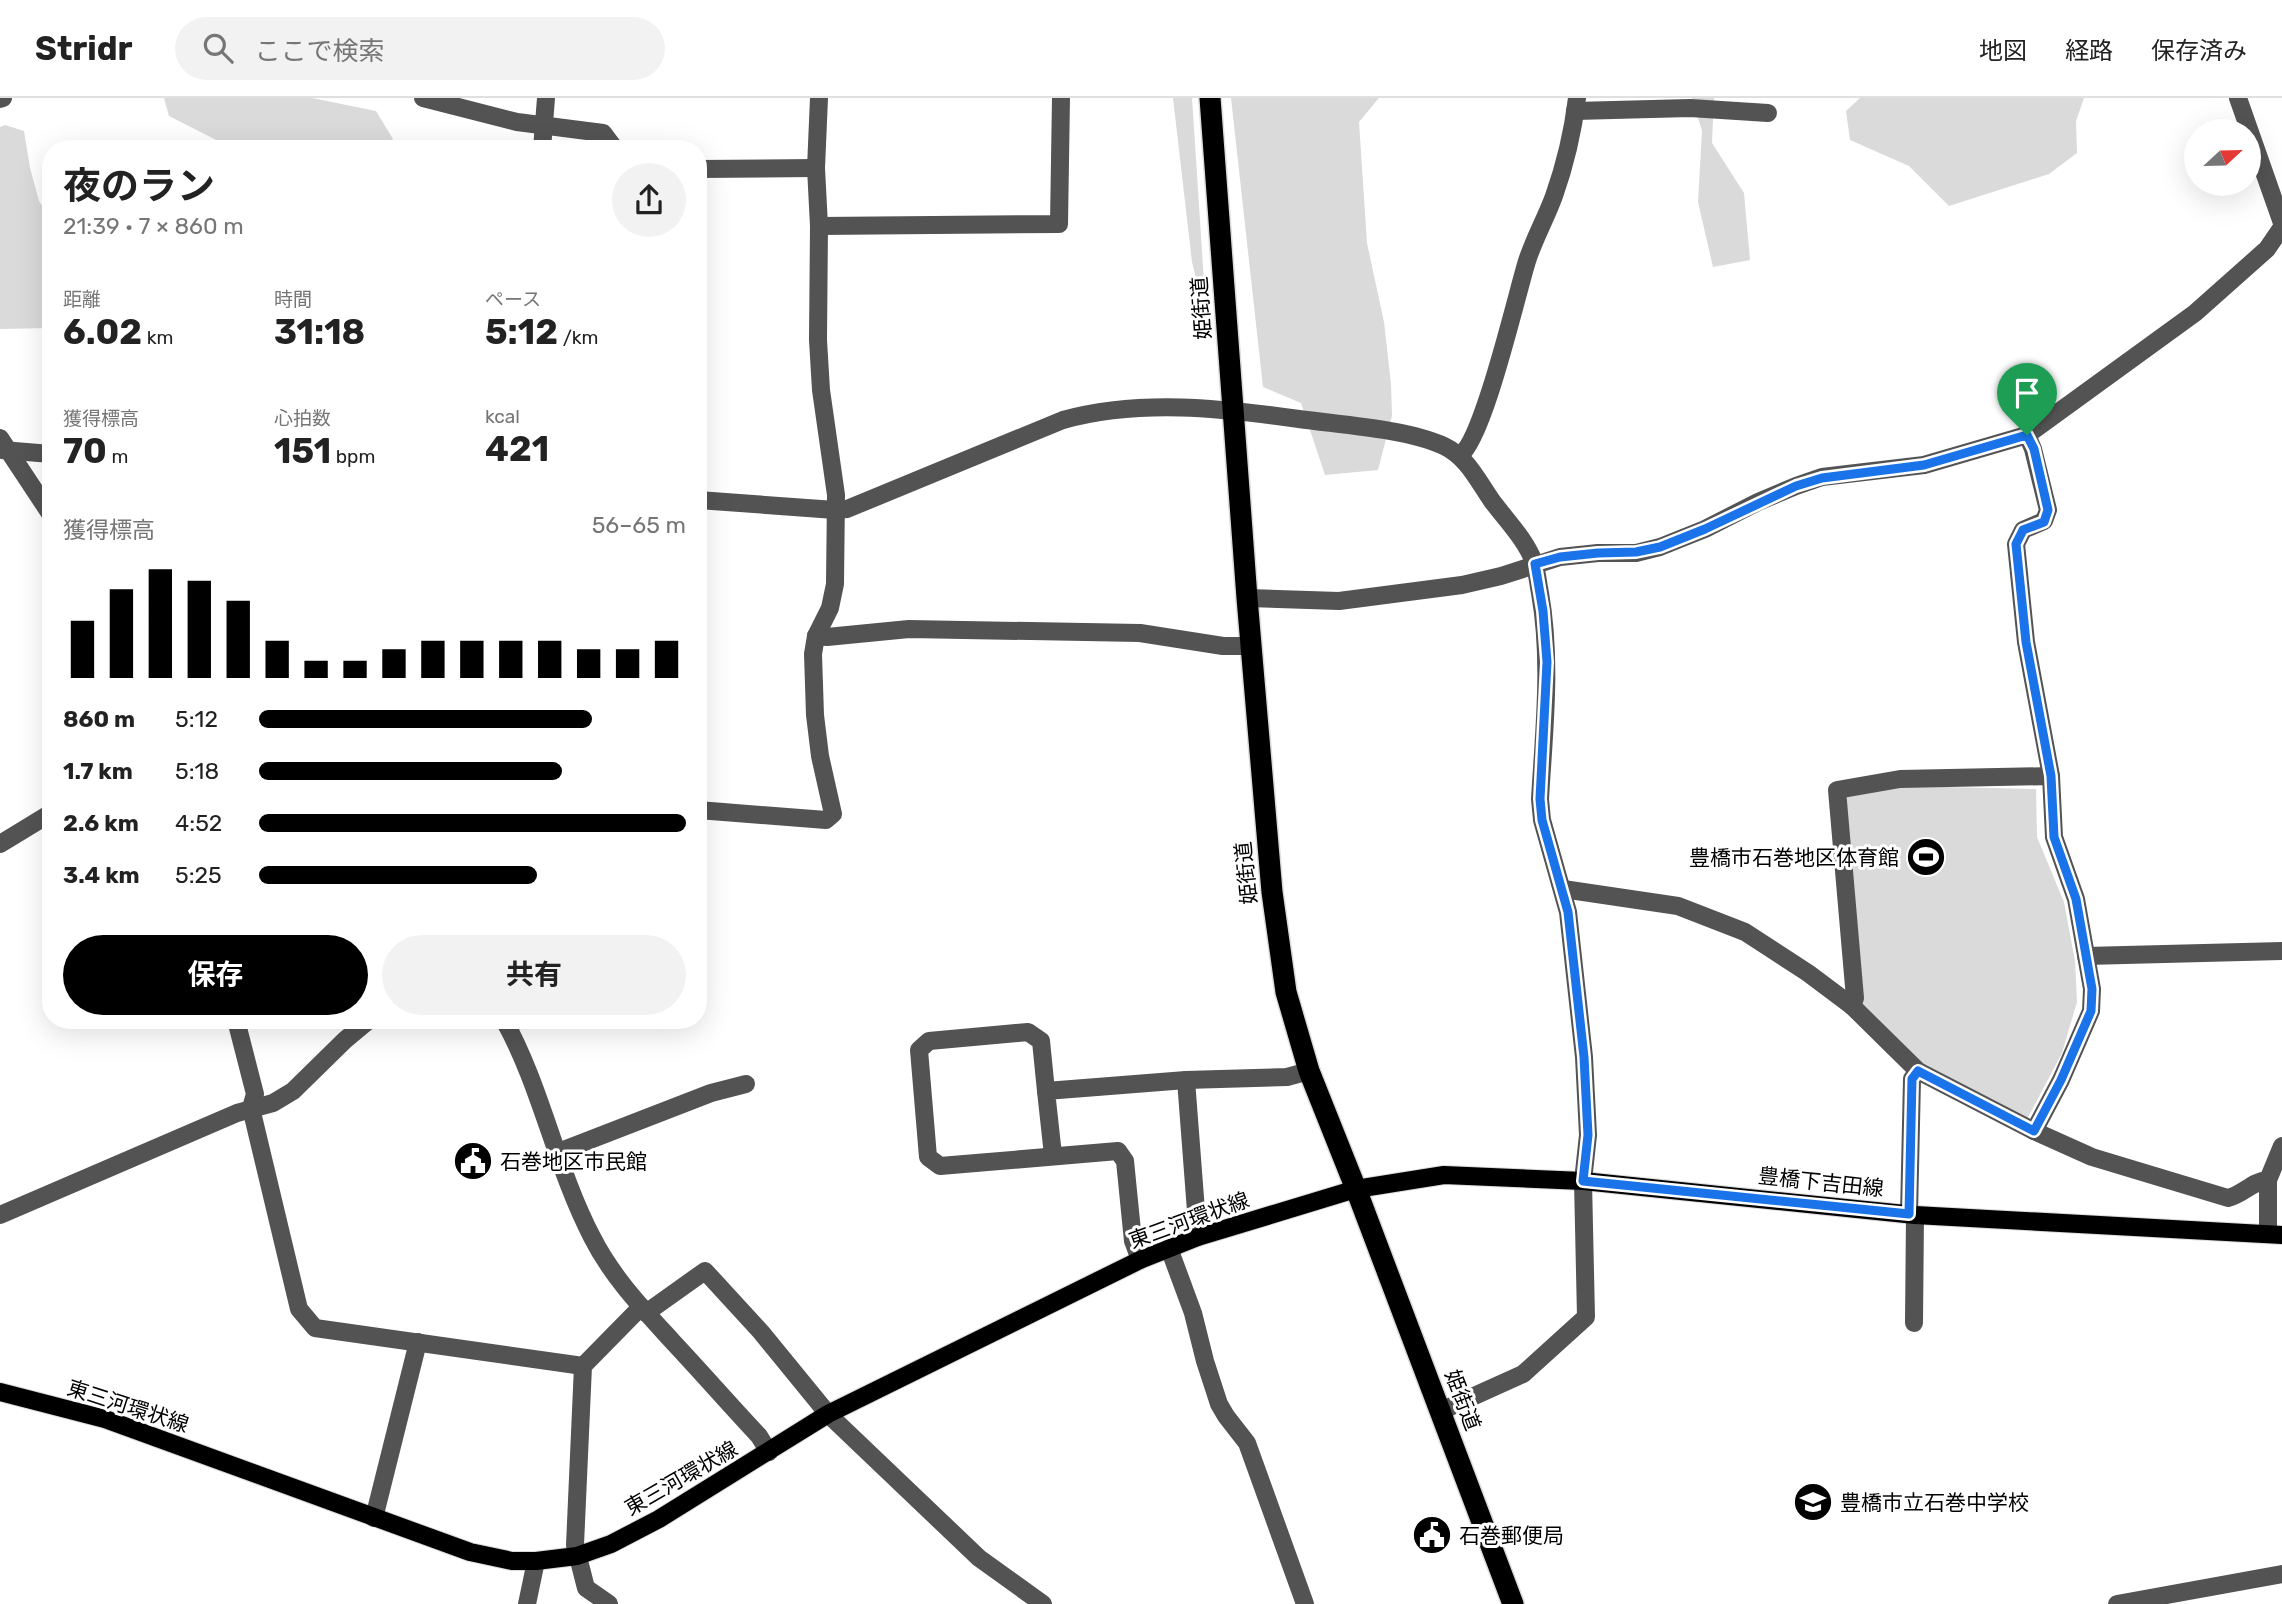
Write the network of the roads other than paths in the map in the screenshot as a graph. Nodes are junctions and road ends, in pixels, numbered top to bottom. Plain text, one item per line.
1 (423, 98) edge
2 (545, 98) edge
3 (819, 98) edge
4 (1061, 98) edge
5 (1210, 98) edge
6 (2238, 98) edge
7 (1576, 105) edge
8 (1768, 113) dead end
9 (545, 127) junction
10 (543, 140) edge
11 (609, 140) edge
12 (816, 168) junction
13 (707, 169) edge
14 (2282, 225) edge
15 (819, 226) junction
16 (1233, 410) junction
17 (2027, 435) junction
18 (3, 446) edge
19 (42, 452) edge
20 (1460, 455) junction
21 (707, 501) edge
22 (42, 502) edge
23 (835, 510) junction
24 (1535, 564) junction
25 (1247, 598) junction
26 (816, 636) junction
27 (1251, 646) junction
28 (2051, 776) junction
29 (707, 811) edge
30 (42, 818) edge
31 (0, 844) edge
32 (1563, 889) junction
33 (2282, 951) edge
34 (2086, 956) junction
35 (1852, 1006) junction
36 (238, 1029) edge
37 (358, 1029) edge
38 (511, 1029) edge
39 (1309, 1071) junction
40 (1918, 1071) junction
41 (1186, 1080) junction
42 (746, 1084) dead end
43 (1046, 1091) junction
44 (251, 1108) junction
45 (2034, 1131) junction
46 (2282, 1146) edge
47 (556, 1153) junction
48 (1053, 1155) junction
49 (2268, 1180) junction
50 (1583, 1181) junction
51 (1356, 1189) junction
52 (0, 1215) edge
53 (1912, 1215) junction
54 (2275, 1234) edge
55 (1198, 1237) junction
56 (1169, 1248) junction
57 (1140, 1260) junction
58 (644, 1310) junction
59 (1914, 1324) dead end
60 (418, 1342) junction
61 (583, 1366) junction
62 (0, 1392) edge
63 (1441, 1411) junction
64 (828, 1414) junction
65 (769, 1452) junction
66 (374, 1518) junction
67 (577, 1556) junction
68 (536, 1562) junction
69 (2282, 1574) edge
70 (527, 1604) edge
71 (609, 1604) edge
72 (1043, 1604) edge
73 (1305, 1604) edge
74 (1513, 1604) edge
75 (2117, 1604) edge

1 - 9 street
2 - 9 street
3 - 12 street
4 - 15 street
5 - 16 highway, 姫街道
6 - 14 street
7 - 8 street
7 - 20 street
9 - 10 street
9 - 11 street
12 - 13 street
12 - 15 street
14 - 17 street
15 - 23 street
16 - 20 street
16 - 23 street
16 - 25 highway, 姫街道
17 - 24 street
17 - 28 street
18 - 19 street
18 - 22 street
20 - 24 street
21 - 23 street
23 - 26 street
24 - 25 street
24 - 32 street
25 - 27 highway, 姫街道
26 - 27 street
26 - 29 street
27 - 39 highway, 姫街道
28 - 34 street
28 - 35 street
30 - 31 street
32 - 35 street
32 - 50 street
33 - 34 street
34 - 45 street
35 - 40 street
36 - 44 street
37 - 44 street
38 - 47 street
39 - 41 street
39 - 51 highway, 姫街道
40 - 45 street
40 - 53 street
41 - 43 street
41 - 55 street
42 - 47 street
43 - 48 street
43 - 48 street
44 - 52 street
44 - 60 street
45 - 49 street
46 - 49 street
47 - 58 street
48 - 57 street
49 - 54 street
50 - 51 main road, 豊橋下吉田線
50 - 53 main road, 豊橋下吉田線
50 - 63 street
51 - 55 main road, 東三河環状線
51 - 63 highway, 姫街道
53 - 54 main road, 豊橋下吉田線
53 - 59 street
55 - 56 main road, 東三河環状線
56 - 57 main road, 東三河環状線
56 - 73 street
57 - 64 main road, 東三河環状線
58 - 61 street
58 - 64 street
58 - 65 street
60 - 61 street
60 - 66 street
61 - 67 street
62 - 66 main road, 東三河環状線
63 - 74 highway, 姫街道
64 - 65 main road, 東三河環状線
64 - 72 street
65 - 67 main road, 東三河環状線
66 - 68 main road, 東三河環状線
67 - 68 main road, 東三河環状線
67 - 71 street
68 - 70 street
69 - 75 street

